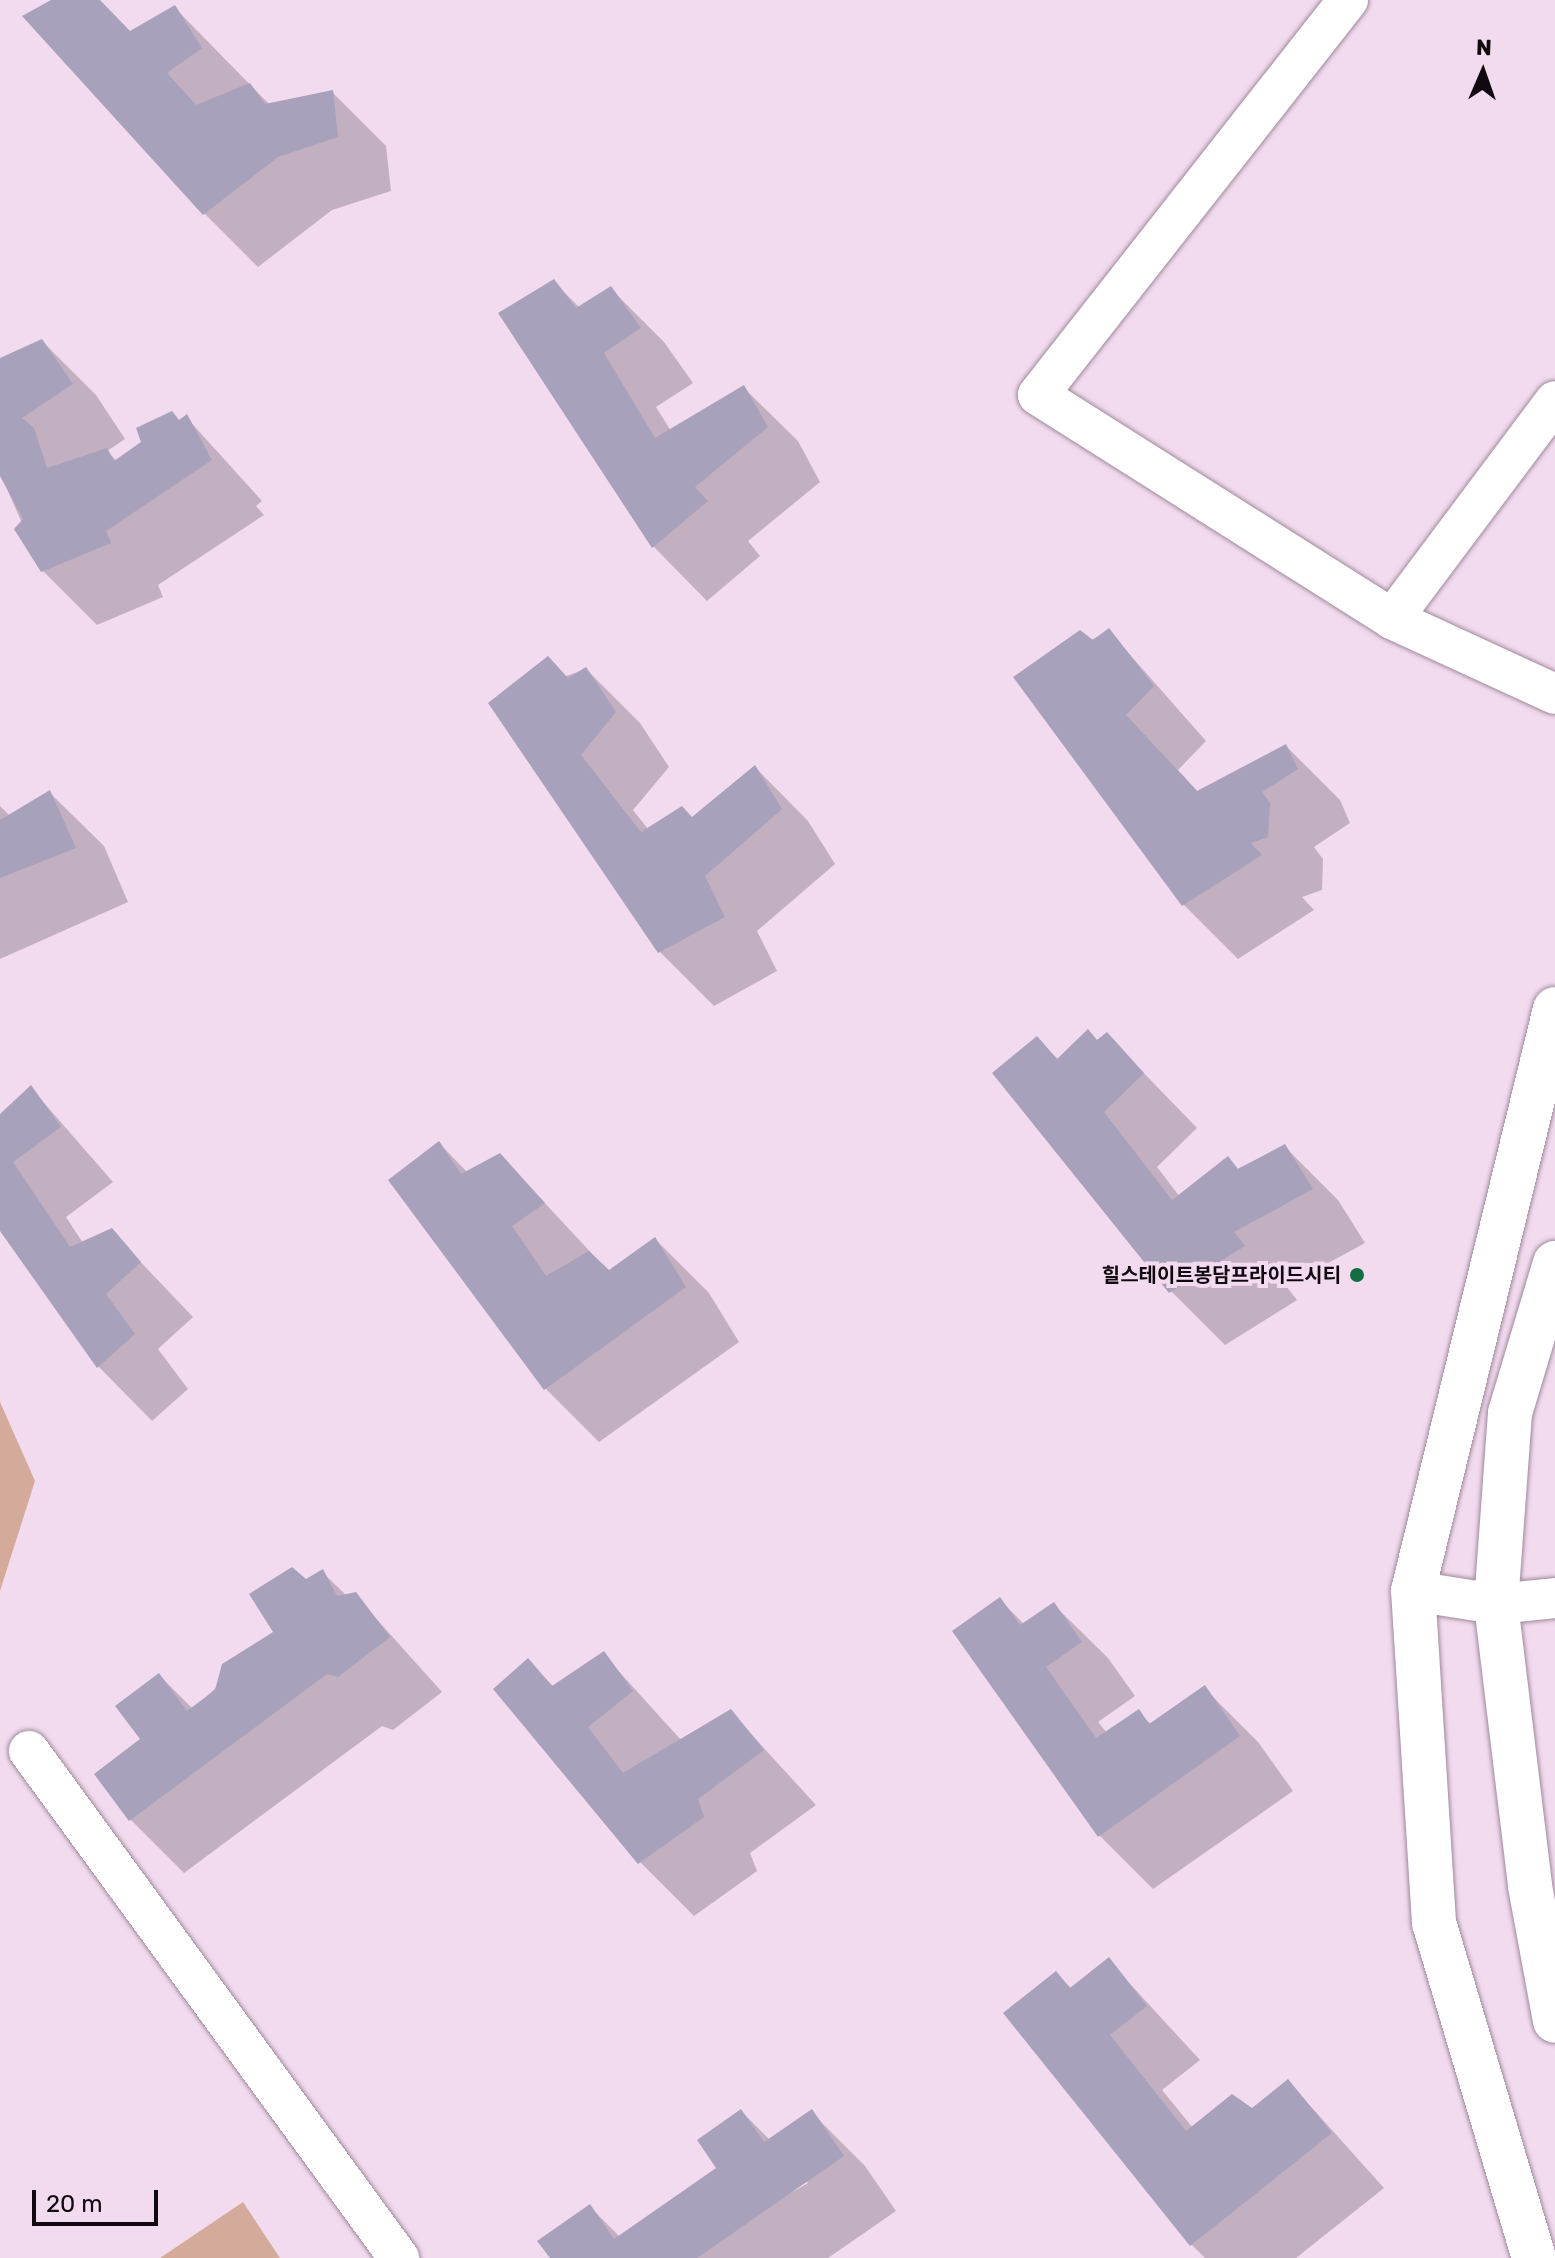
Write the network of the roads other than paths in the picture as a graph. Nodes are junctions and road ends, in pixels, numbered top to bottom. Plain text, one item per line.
1 (1348, 0) edge
2 (1555, 401) edge
3 (1392, 619) junction
4 (1555, 694) edge
5 (1555, 1009) edge
6 (1555, 1263) edge
7 (1413, 1591) junction
8 (1555, 1598) edge
9 (1496, 1604) junction
10 (29, 1751) dead end
11 (1555, 2021) edge
12 (399, 2258) edge
13 (1534, 2258) edge

1 - 3 street
2 - 3 street
3 - 4 street
5 - 7 street
6 - 9 street
7 - 9 street
7 - 13 street
8 - 9 street
9 - 11 street
10 - 12 street

